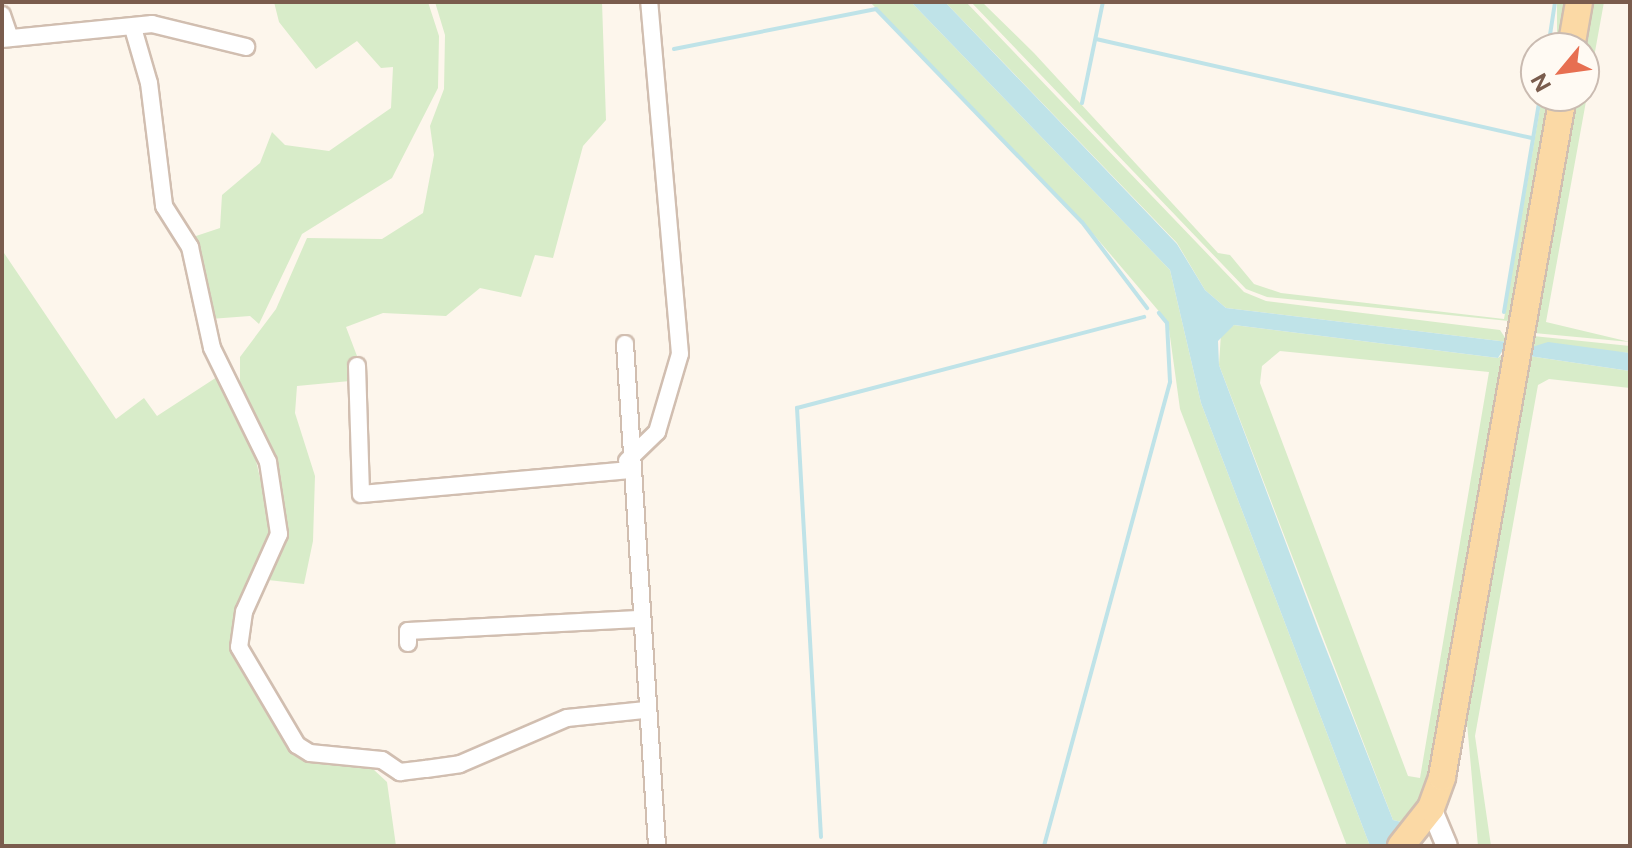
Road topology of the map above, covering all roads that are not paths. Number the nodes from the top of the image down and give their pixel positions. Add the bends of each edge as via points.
1 (649, 2) edge
2 (1579, 2) edge
3 (2, 15) edge
4 (133, 28) junction
5 (1574, 32) edge
6 (6, 38) edge
7 (246, 47) dead end
8 (1560, 112) edge
9 (625, 344) dead end
10 (357, 366) dead end
11 (628, 466) junction
12 (638, 619) junction
13 (408, 643) dead end
14 (644, 710) junction
15 (1431, 808) junction
16 (1405, 842) edge
17 (657, 846) edge
18 (1447, 846) edge

1 - 11 street via 680,354 657,432
2 - 5 main road
3 - 6 street
4 - 6 street
4 - 7 street via 178,26
4 - 14 street via 149,83 164,206 190,247 212,348 268,462 279,534 244,612 239,647 297,745 310,753 382,760 400,772 460,764 567,718
8 - 15 main road
9 - 11 street
10 - 11 street via 361,494
11 - 12 street
12 - 13 street via 408,631
12 - 14 street
14 - 17 street
15 - 16 main road
15 - 18 street

